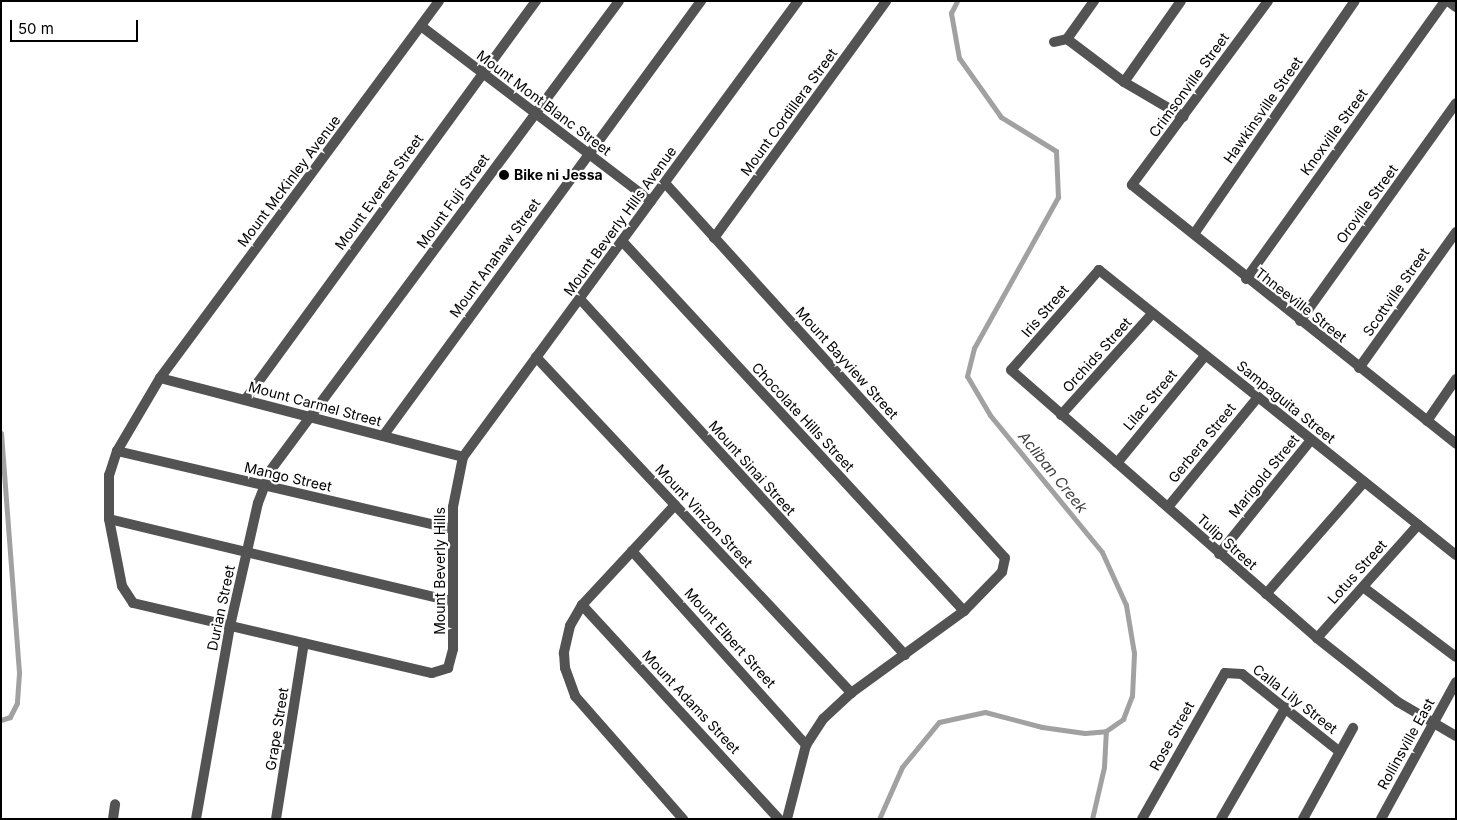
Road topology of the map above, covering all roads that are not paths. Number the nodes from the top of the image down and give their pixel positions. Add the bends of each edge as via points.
1 (439, 1) edge
2 (536, 1) edge
3 (619, 1) edge
4 (702, 1) edge
5 (798, 1) edge
6 (886, 1) edge
7 (1094, 1) edge
8 (1181, 1) edge
9 (1268, 1) edge
10 (1355, 1) edge
11 (1444, 1) edge
12 (1448, 1) edge
13 (1456, 7) edge
14 (421, 26) junction
15 (1067, 39) junction
16 (1054, 42) dead end
17 (483, 73) junction
18 (1124, 82) junction
19 (1456, 103) edge
20 (535, 113) junction
21 (1184, 116) junction
22 (588, 153) junction
23 (664, 183) junction
24 (1132, 185) joint
25 (652, 201) junction
26 (1456, 232) edge
27 (1194, 234) junction
28 (714, 238) junction
29 (622, 241) junction
30 (1099, 270) joint
31 (1246, 279) junction
32 (580, 298) junction
33 (1153, 313) junction
34 (1300, 321) junction
35 (1205, 356) junction
36 (536, 357) junction
37 (1358, 368) junction
38 (1011, 370) joint
39 (160, 378) junction
40 (1456, 379) edge
41 (1258, 397) junction
42 (245, 400) junction
43 (1061, 415) junction
44 (310, 417) junction
45 (1427, 420) junction
46 (383, 436) junction
47 (1311, 440) junction
48 (1456, 444) edge
49 (117, 451) junction
50 (463, 457) junction
51 (1117, 462) junction
52 (1364, 482) junction
53 (264, 485) junction
54 (675, 505) junction
55 (1168, 507) junction
56 (109, 519) junction
57 (1418, 525) junction
58 (452, 529) junction
59 (632, 551) junction
60 (247, 552) junction
61 (1220, 554) junction
62 (1456, 555) edge
63 (1362, 587) junction
64 (1266, 594) junction
65 (451, 601) junction
66 (582, 605) junction
67 (964, 611) junction
68 (230, 626) junction
69 (1318, 638) junction
70 (304, 643) junction
71 (905, 655) junction
72 (1456, 657) edge
73 (1231, 672) joint
74 (1456, 682) edge
75 (851, 693) junction
76 (1286, 707) junction
77 (1434, 723) junction
78 (1353, 728) dead end
79 (1456, 736) edge
80 (806, 745) junction
81 (1340, 752) junction
82 (116, 804) dead end
83 (113, 819) edge
84 (196, 819) edge
85 (276, 819) edge
86 (683, 819) edge
87 (780, 819) edge
88 (787, 819) edge
89 (1142, 819) edge
90 (1221, 819) edge
91 (1303, 819) edge
92 (1381, 819) edge

1 - 14 street, Mount McKinley Avenue
2 - 17 street, Mount Everest Street
3 - 20 street, Mount Fuji Street
4 - 22 street, Mount Anahaw Street
5 - 23 street, Mount Beverly Hills Avenue
6 - 28 street, Mount Cordillera Street
7 - 15 street
8 - 18 street
9 - 21 street, Crimsonville Street
10 - 27 street, Hawkinsville Street
11 - 31 street, Knoxville Street
12 - 13 street
14 - 17 street, Mount Mont Blanc Street
14 - 39 street, Mount McKinley Avenue
15 - 16 street
15 - 18 street
17 - 20 street, Mount Mont Blanc Street
17 - 42 street, Mount Everest Street
18 - 21 street
19 - 34 street, Oroville Street
20 - 22 street, Mount Mont Blanc Street
20 - 44 street, Mount Fuji Street
21 - 24 street, Crimsonville Street
22 - 25 street, Mount Mont Blanc Street
22 - 46 street, Mount Anahaw Street
23 - 25 street, Mount Beverly Hills Avenue
23 - 28 street, Mount Bayview Street
24 - 27 street, Thneeville Street
25 - 29 street, Mount Beverly Hills Avenue
26 - 37 street, Scottville Street
27 - 31 street, Thneeville Street
28 - 67 street, Mount Bayview Street via 1002,553 1005,563 1002,572
29 - 32 street, Mount Beverly Hills Avenue
29 - 67 street, Chocolate Hills Street
30 - 33 street, Sampaguita Street
30 - 38 street, Iris Street
31 - 34 street, Thneeville Street
32 - 36 street, Mount Beverly Hills Avenue
32 - 71 street, Mount Sinai Street
33 - 35 street, Sampaguita Street
33 - 43 street, Orchids Street
34 - 37 street, Thneeville Street
35 - 41 street, Sampaguita Street
35 - 51 street, Lilac Street
36 - 50 street, Mount Beverly Hills Avenue
36 - 54 street, Mount Vinzon Street
37 - 45 street, Thneeville Street
38 - 43 street, Tulip Street
39 - 42 street, Mount Carmel Street
39 - 49 street, Mount McKinley Avenue
40 - 45 street
41 - 47 street, Sampaguita Street
41 - 55 street, Gerbera Street
42 - 44 street, Mount Carmel Street
43 - 51 street, Tulip Street
44 - 46 street, Mount Carmel Street
44 - 53 street, Durian Street via 279,458
45 - 48 street, Thneeville Street
46 - 50 street, Mount Carmel Street
47 - 52 street, Sampaguita Street
47 - 61 street, Marigold Street
49 - 53 street, Mango Street
49 - 56 street, Mount McKinley Avenue via 110,474
50 - 58 street, Mount Beverly Hills via 455,489
51 - 55 street, Tulip Street
52 - 57 street, Sampaguita Street
52 - 64 street
53 - 58 street, Mango Street
53 - 60 street, Durian Street
54 - 59 street
54 - 75 street, Mount Vinzon Street
55 - 61 street, Tulip Street
56 - 60 street
56 - 68 street, Mount McKinley Avenue via 122,586 128,599 140,606
57 - 62 street, Sampaguita Street
57 - 63 street, Lotus Street
58 - 65 street, Mount Beverly Hills
59 - 66 street
59 - 80 street, Mount Elbert Street
60 - 65 street
60 - 68 street, Durian Street
61 - 64 street, Tulip Street
63 - 69 street, Lotus Street
63 - 72 street
64 - 69 street, Tulip Street
65 - 70 street, Mount Beverly Hills via 452,661 448,668 432,672
66 - 86 street via 570,626 566,646 565,668 569,684 575,696
66 - 87 street, Mount Adams Street
67 - 71 street
68 - 70 street
68 - 84 street, Durian Street
69 - 77 street, Tulip Street via 1398,702
70 - 85 street, Grape Street
71 - 75 street
73 - 76 street, Calla Lily Street via 1242,674
73 - 89 street, Rose Street via 1220,678
74 - 77 street, Rollinsville East
75 - 80 street via 823,719
76 - 81 street, Calla Lily Street
76 - 90 street
77 - 79 street, Tulip Street
77 - 92 street, Rollinsville East
78 - 81 street
80 - 88 street
81 - 91 street
82 - 83 street

